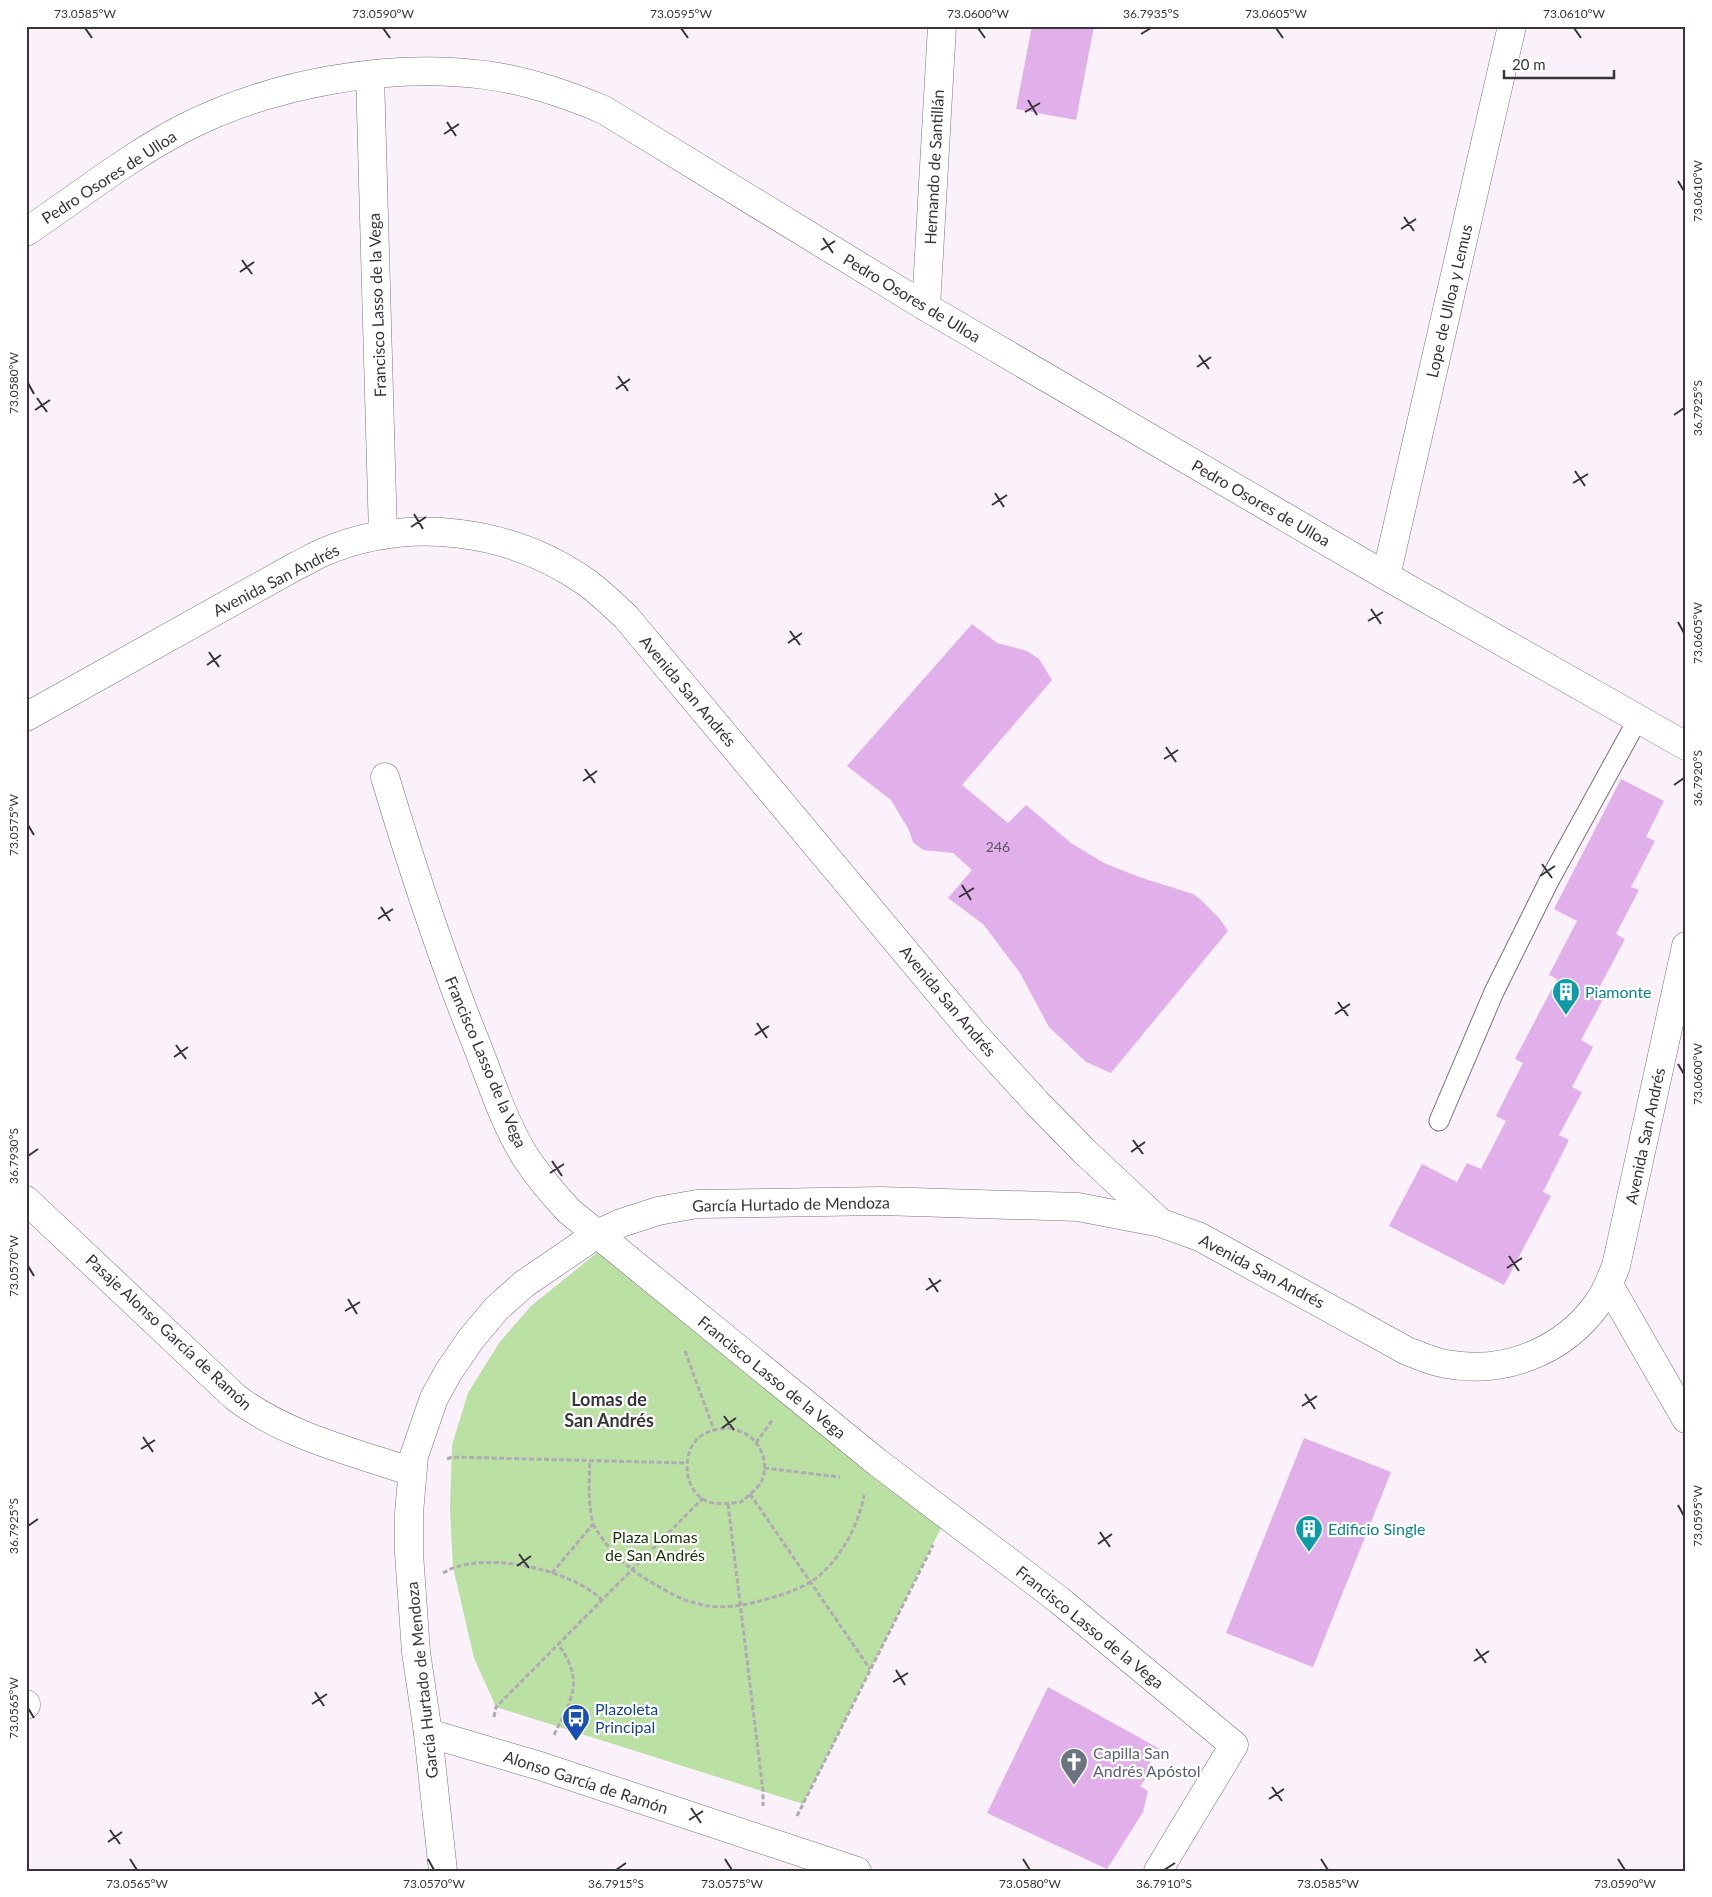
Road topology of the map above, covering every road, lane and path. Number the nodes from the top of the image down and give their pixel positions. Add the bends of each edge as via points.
1 (942, 26) edge
2 (1512, 26) edge
3 (370, 75) junction
4 (26, 232) edge
5 (926, 307) junction
6 (383, 535) junction
7 (1386, 576) junction
8 (26, 717) edge
9 (1638, 719) junction
10 (1686, 746) edge
11 (385, 777) dead end
12 (1686, 946) edge
13 (1439, 1121) dead end
14 (26, 1200) edge
15 (1161, 1223) junction
16 (597, 1234) junction
17 (1609, 1285) junction
18 (685, 1350) dead end
19 (1686, 1419) edge
20 (714, 1430) junction
21 (452, 1457) dead end
22 (590, 1461) junction
23 (686, 1463) junction
24 (764, 1468) junction
25 (412, 1472) junction
26 (848, 1478) dead end
27 (865, 1493) dead end
28 (750, 1494) junction
29 (703, 1498) junction
30 (728, 1504) junction
31 (593, 1524) junction
32 (936, 1539) dead end
33 (453, 1566) dead end
34 (631, 1570) junction
35 (552, 1573) junction
36 (810, 1582) junction
37 (602, 1600) junction
38 (740, 1606) junction
39 (558, 1644) junction
40 (870, 1670) junction
41 (496, 1706) dead end
42 (558, 1726) dead end
43 (428, 1732) junction
44 (763, 1791) dead end
45 (803, 1804) dead end
46 (443, 1871) edge
47 (857, 1871) edge
48 (1158, 1871) edge

1 - 5 street, Hernando de Santillán
2 - 7 street, Lope de Ulloa y Lemus
3 - 4 street, Pedro Osores de Ulloa via 296,87 260,97 184,128 148,148
3 - 5 street, Pedro Osores de Ulloa via 428,72 485,75 566,94 604,110
3 - 6 street, Francisco Lasso de la Vega
5 - 7 street, Pedro Osores de Ulloa
6 - 8 street, Avenida San Andrés via 324,552
6 - 15 street, Avenida San Andrés via 448,532 480,536 553,562 607,599 638,631 974,1034 1077,1144
7 - 9 street, Pedro Osores de Ulloa
9 - 10 street, Pedro Osores de Ulloa
9 - 13 lane via 1549,881 1494,992
11 - 16 street, Francisco Lasso de la Vega via 444,962 510,1127 544,1184
12 - 17 street, Avenida San Andrés via 1616,1266
14 - 25 street, Pasaje Alonso García de Ramón via 252,1410 289,1429
15 - 16 street, García Hurtado de Mendoza via 1078,1207 881,1201 735,1202 658,1211 621,1222
15 - 17 street, Avenida San Andrés via 1200,1237 1407,1351 1447,1364 1494,1366 1520,1361 1544,1351 1567,1337 1586,1319
16 - 25 street, García Hurtado de Mendoza via 524,1284 496,1309 471,1339 434,1398 414,1456
16 - 48 street, Francisco Lasso de la Vega via 877,1462 1059,1600 1234,1745
17 - 19 street
18 - 20 path
20 - 23 path via 699,1437
20 - 24 path via 730,1428 749,1436 762,1452
21 - 22 path
22 - 23 path
22 - 31 path
23 - 29 path via 690,1482
24 - 26 path
24 - 28 path via 761,1482
25 - 43 street, García Hurtado de Mendoza via 409,1553 416,1652
27 - 36 path via 851,1535 833,1560
28 - 30 path via 741,1502
28 - 36 path
29 - 30 path via 716,1504
29 - 34 path
30 - 38 path
31 - 34 path via 610,1549
31 - 35 path
32 - 40 path
33 - 35 path via 498,1562
34 - 37 path
34 - 38 path via 692,1602 721,1607
35 - 37 path via 582,1584
36 - 38 path via 791,1592
36 - 40 path
37 - 39 path
38 - 44 path
39 - 41 path
39 - 42 path via 568,1658 574,1676 569,1702
40 - 45 path
43 - 46 street, García Hurtado de Mendoza
43 - 47 street, Alonso García de Ramón

